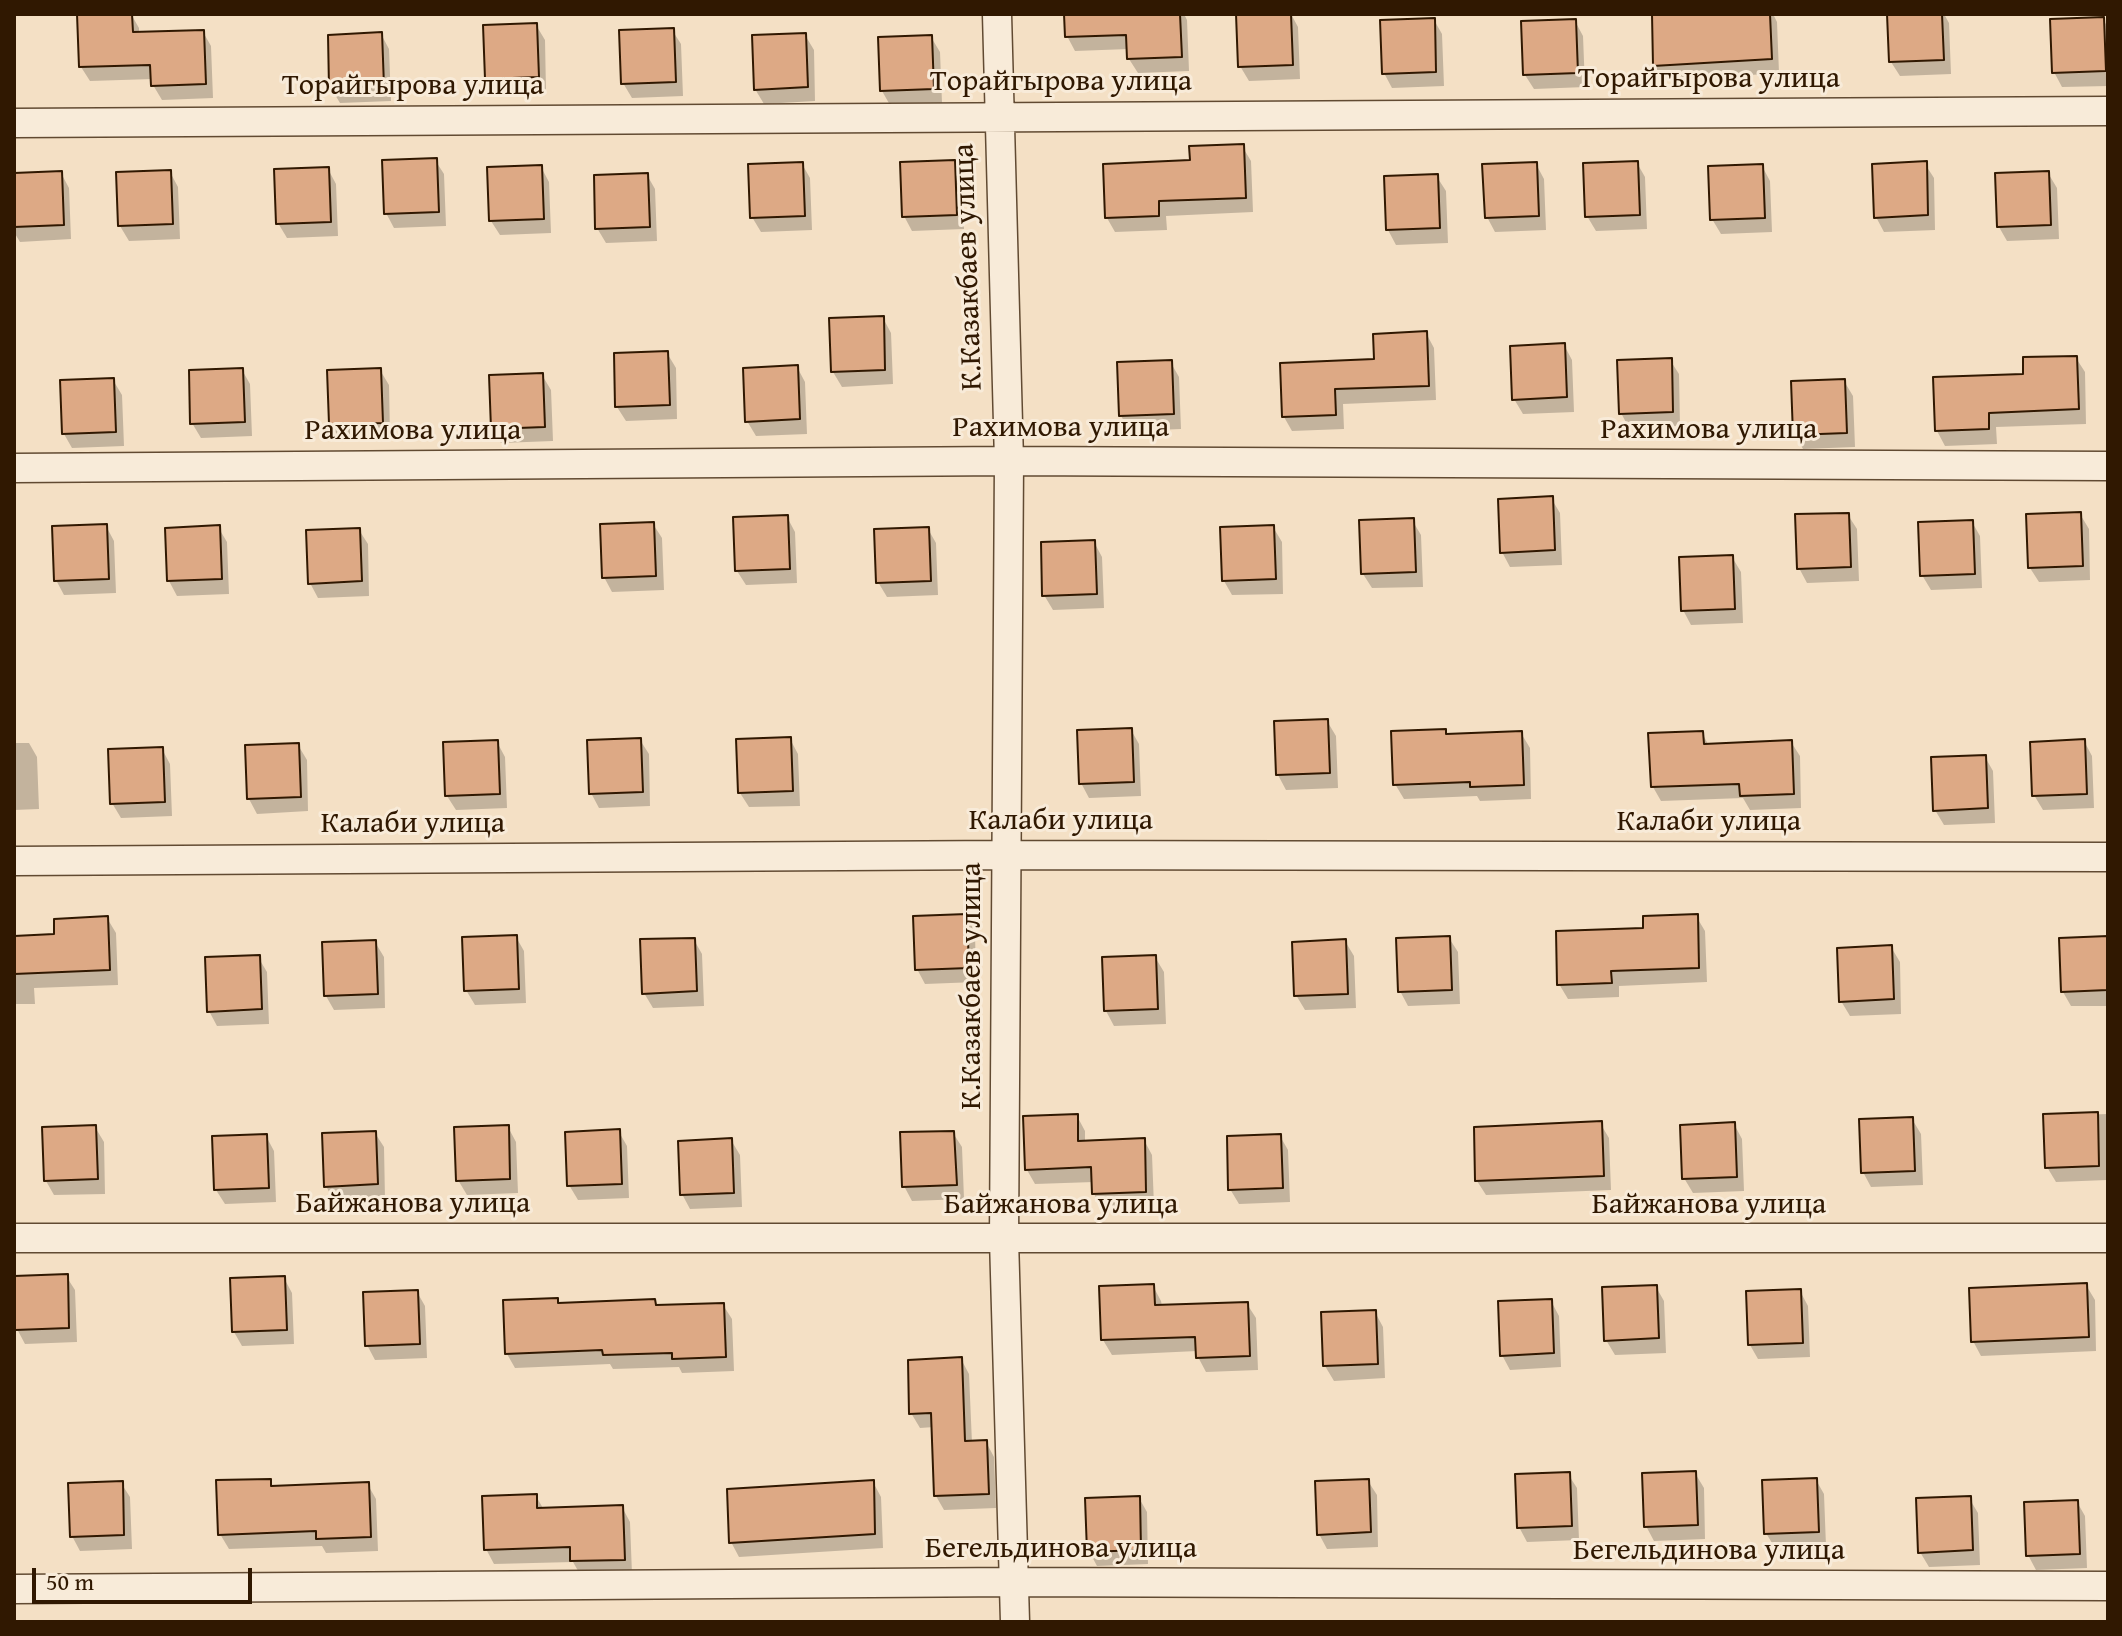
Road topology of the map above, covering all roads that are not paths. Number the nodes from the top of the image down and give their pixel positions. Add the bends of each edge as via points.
1 (997, 14) edge
2 (2108, 111) edge
3 (998, 116) junction
4 (14, 123) edge
5 (1009, 461) junction
6 (2108, 466) edge
7 (14, 468) edge
8 (1007, 855) junction
9 (2108, 857) edge
10 (14, 861) edge
11 (14, 1238) edge
12 (2108, 1238) edge
13 (1004, 1239) junction
14 (1014, 1582) junction
15 (2108, 1586) edge
16 (14, 1589) edge
17 (1015, 1622) edge

1 - 3 street, К.Казакбаев улица
2 - 3 street, Торайгырова улица
3 - 4 street, Торайгырова улица
3 - 5 street, К.Казакбаев улица
5 - 6 street, Рахимова улица
5 - 7 street, Рахимова улица
5 - 8 street, К.Казакбаев улица
8 - 9 street, Калаби улица
8 - 10 street, Калаби улица
8 - 13 street, К.Казакбаев улица
11 - 13 street, Байжанова улица
12 - 13 street, Байжанова улица
13 - 14 street, К.Казакбаев улица
14 - 15 street, Бегельдинова улица
14 - 16 street, Бегельдинова улица
14 - 17 street, К.Казакбаев улица

